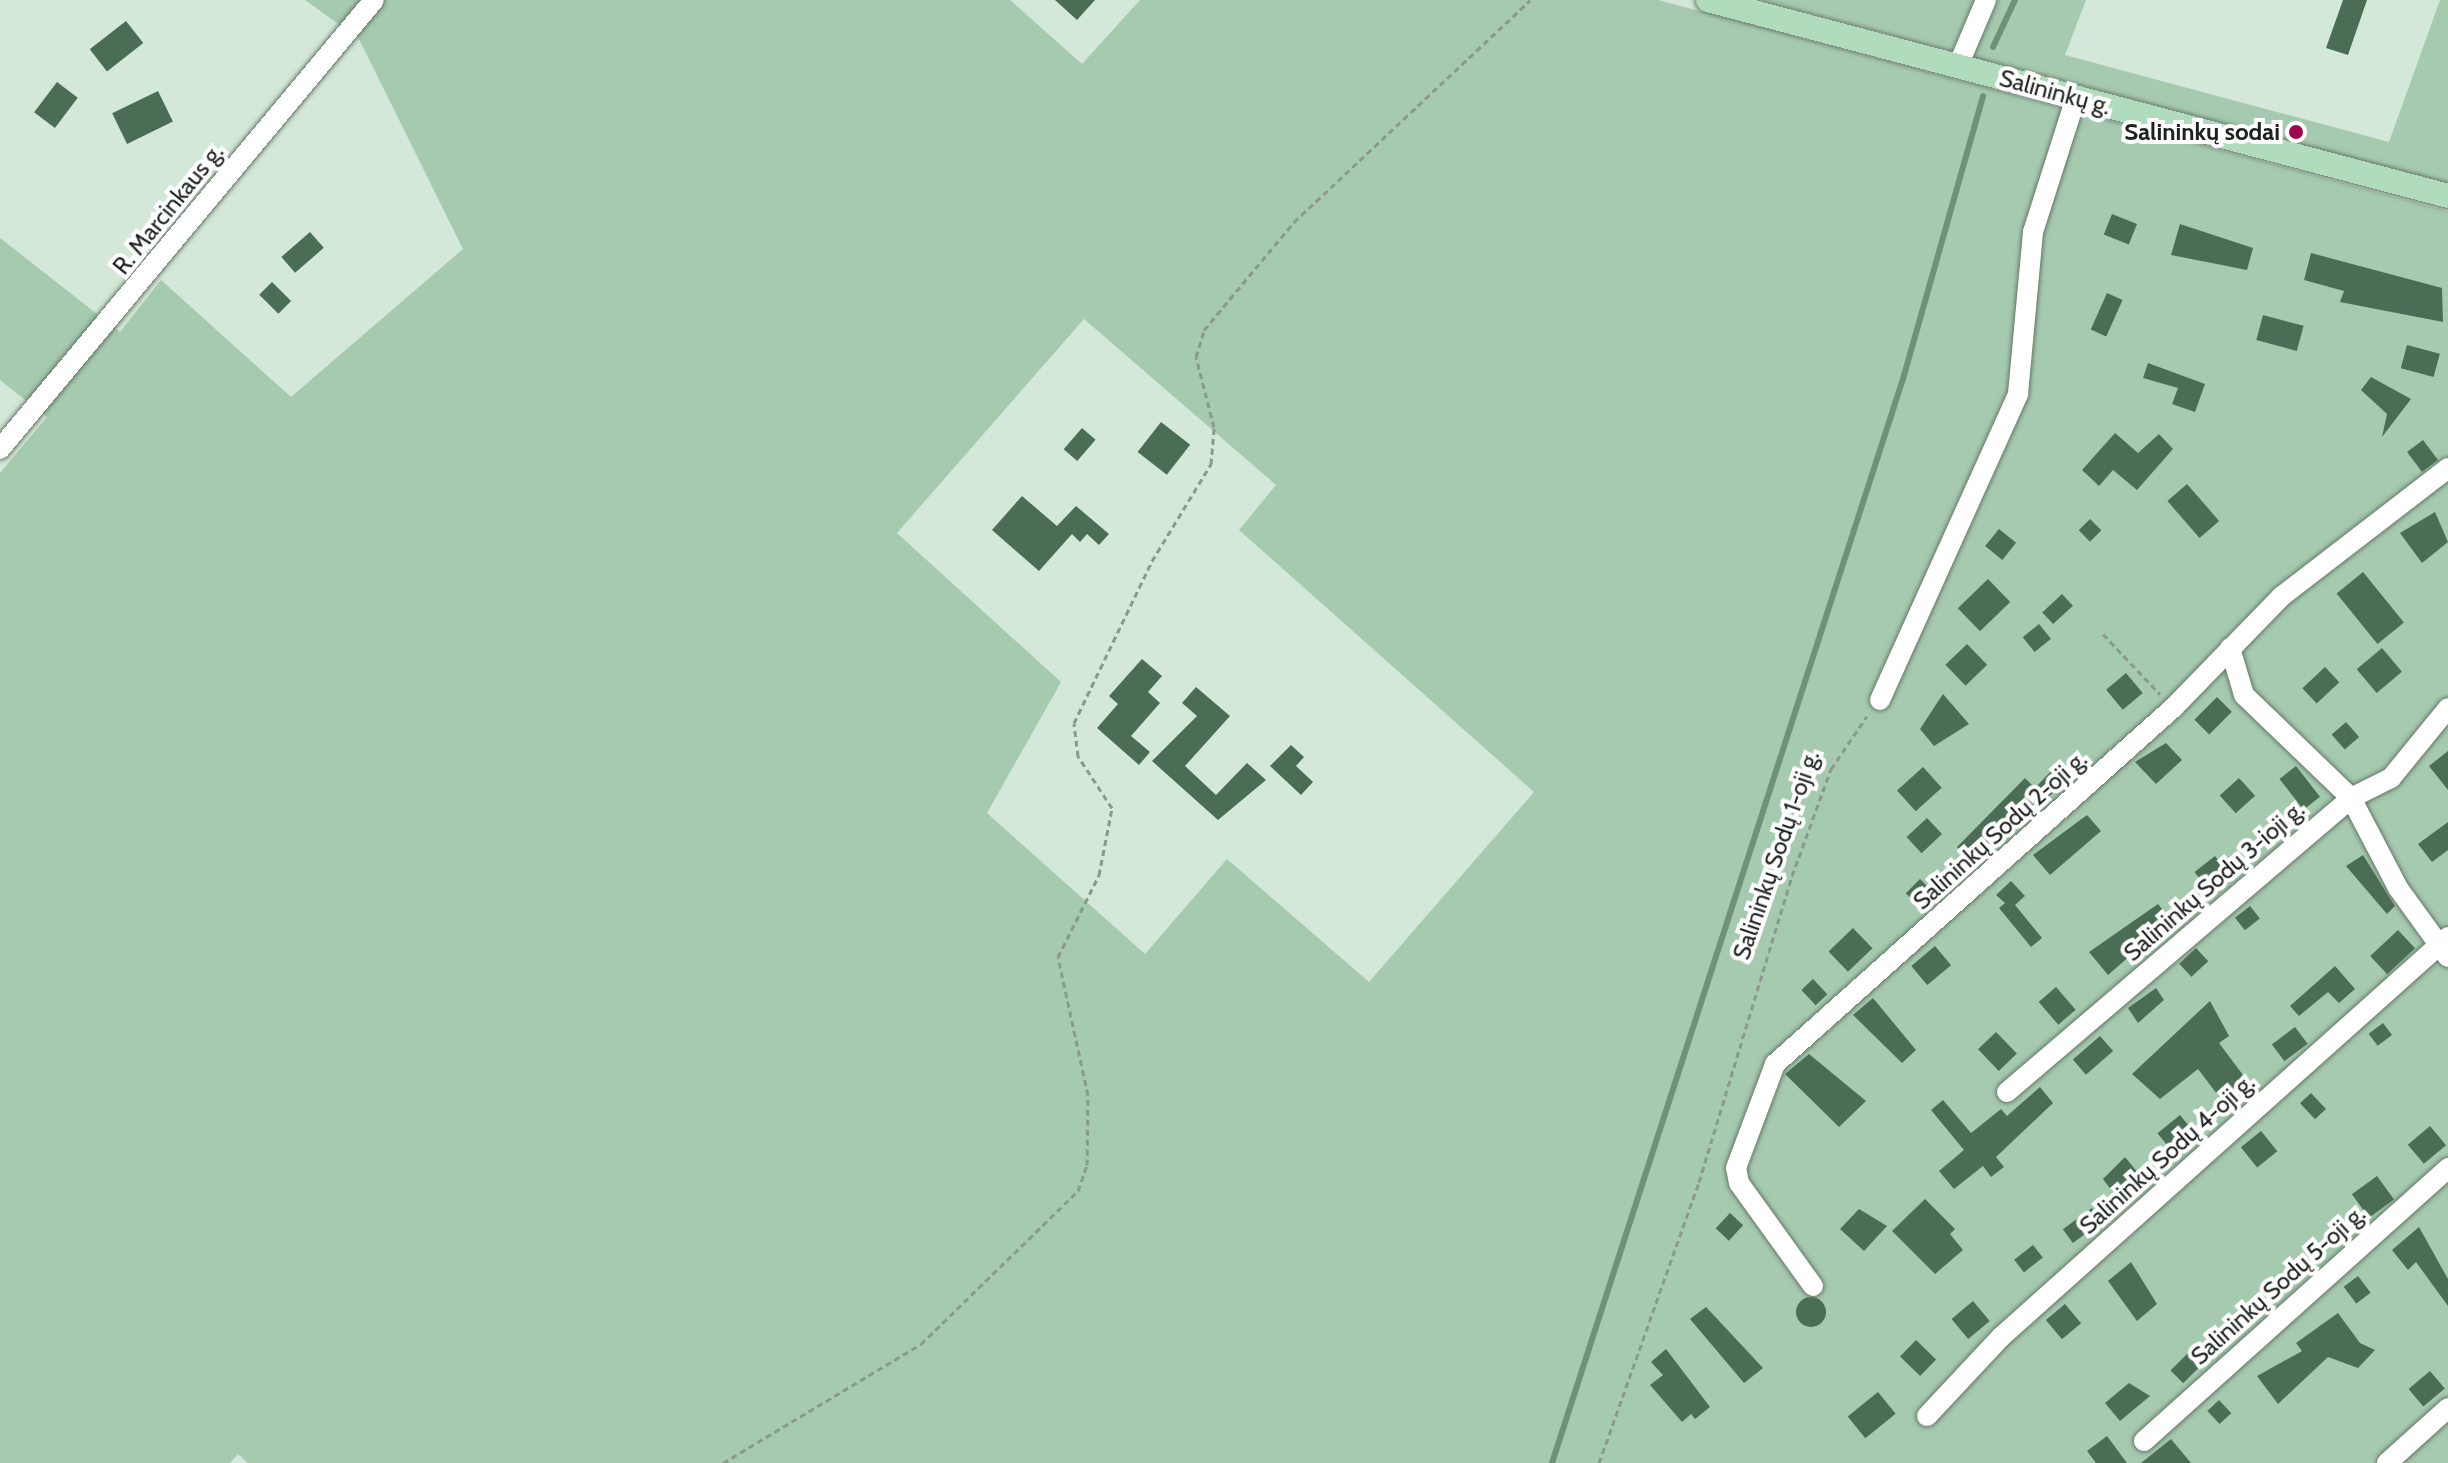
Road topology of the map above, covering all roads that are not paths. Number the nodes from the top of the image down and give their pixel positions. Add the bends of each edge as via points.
1 (374, 0) edge
2 (1708, 0) edge
3 (1986, 0) edge
4 (1958, 66) junction
5 (2076, 97) junction
6 (2448, 196) edge
7 (0, 449) edge
8 (2448, 468) edge
9 (2230, 648) junction
10 (1880, 700) road end
11 (2448, 708) edge
12 (2351, 798) junction
13 (2445, 946) edge
14 (2007, 1092) dead end
15 (2448, 1168) edge
16 (1813, 1286) dead end
17 (2448, 1408) edge
18 (1927, 1416) dead end
19 (2144, 1441) dead end
20 (2387, 1463) edge

1 - 7 street, R. Marcinkaus g.
2 - 4 main road, Salininkų g.
3 - 4 street
4 - 5 main road, Salininkų g.
5 - 6 main road, Salininkų g.
5 - 10 street via 2033,232 2018,394
8 - 9 street, Salininkų Sodų 2-oji g. via 2282,596
9 - 12 street via 2238,681 2256,711
9 - 16 street, Salininkų Sodų 2-oji g. via 2173,708 1775,1064 1736,1168 1739,1183
11 - 12 street, Salininkų Sodų 3-ioji g. via 2391,778
12 - 13 street
12 - 14 street, Salininkų Sodų 3-ioji g.
13 - 18 street, Salininkų Sodų 4-oji g. via 2001,1337
15 - 19 street, Salininkų Sodų 5-oji g.
17 - 20 street

